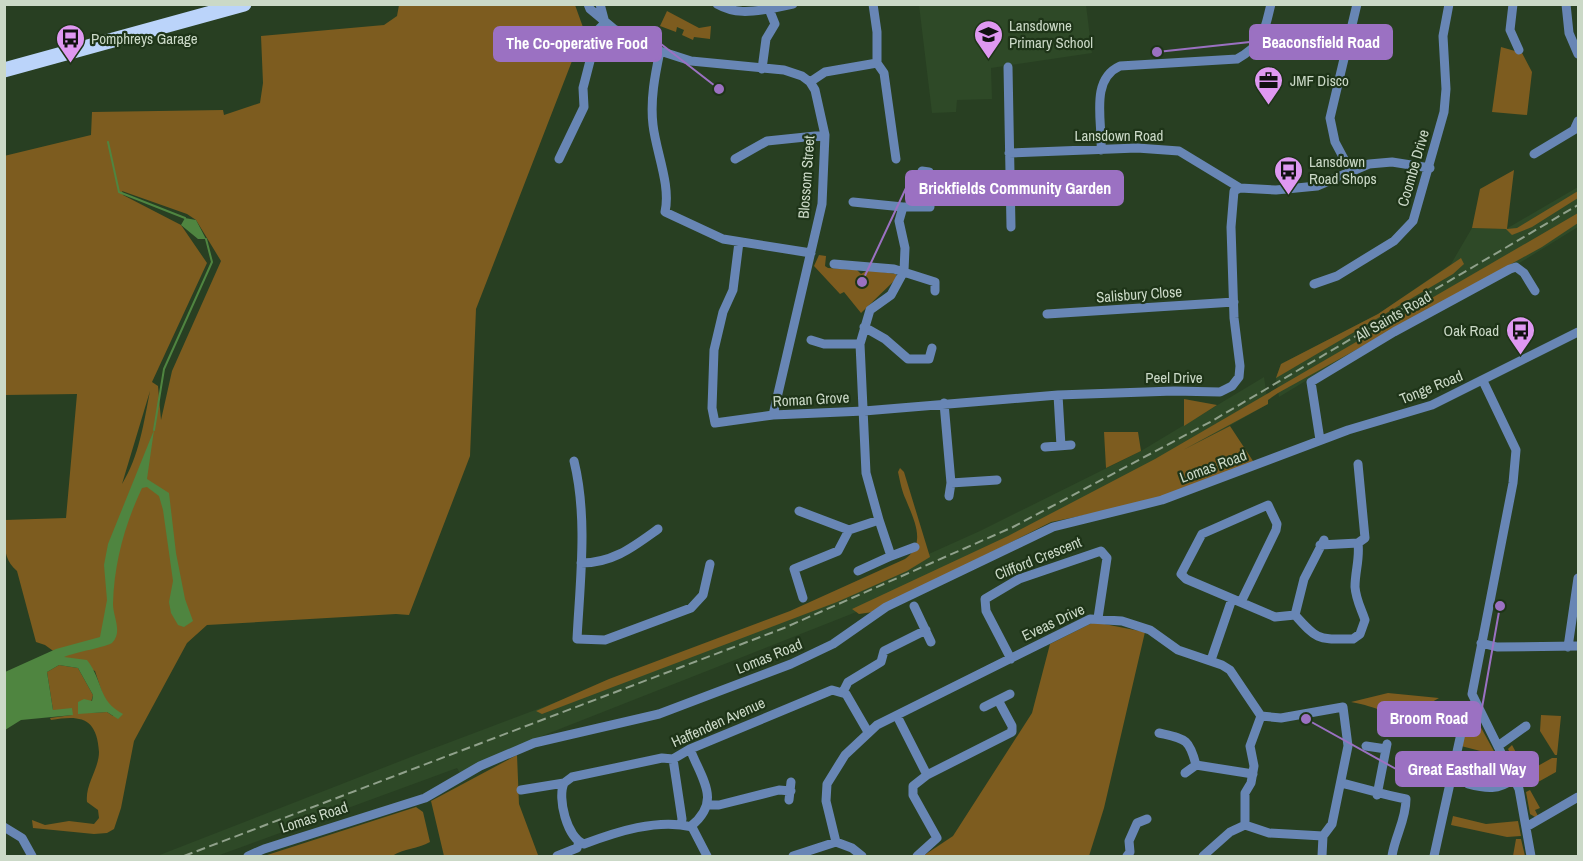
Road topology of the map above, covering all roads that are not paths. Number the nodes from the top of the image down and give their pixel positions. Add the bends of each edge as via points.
1 (244, 4) edge
2 (588, 4) edge
3 (600, 4) edge
4 (717, 4) edge
5 (793, 4) edge
6 (873, 4) edge
7 (1271, 4) edge
8 (1357, 4) edge
9 (1449, 4) edge
10 (1513, 4) edge
11 (1566, 4) edge
12 (769, 9) junction
13 (605, 23) junction
14 (1519, 50) dead end
15 (660, 51) junction
16 (1578, 52) edge
17 (877, 63) junction
18 (1008, 67) dead end
19 (762, 69) junction
20 (4, 70) edge
21 (810, 82) junction
22 (1578, 121) edge
23 (825, 135) junction
24 (1101, 150) junction
25 (1009, 153) junction
26 (1534, 154) dead end
27 (559, 159) dead end
28 (735, 159) dead end
29 (896, 159) dead end
30 (1430, 168) junction
31 (922, 171) dead end
32 (1351, 172) junction
33 (1240, 188) junction
34 (864, 192) dead end
35 (853, 202) dead end
36 (863, 203) junction
37 (903, 207) junction
38 (1011, 227) dead end
39 (740, 242) junction
40 (811, 253) junction
41 (834, 264) dead end
42 (904, 271) junction
43 (1314, 284) dead end
44 (935, 291) dead end
45 (1535, 291) dead end
46 (1234, 302) junction
47 (1047, 314) dead end
48 (864, 327) junction
49 (1578, 332) edge
50 (811, 340) dead end
51 (860, 344) junction
52 (932, 348) dead end
53 (1483, 381) junction
54 (1058, 395) junction
55 (944, 403) junction
56 (909, 407) joint
57 (864, 411) junction
58 (773, 416) junction
59 (1320, 440) junction
60 (1071, 445) dead end
61 (1061, 446) junction
62 (1045, 447) dead end
63 (1288, 454) joint
64 (574, 461) dead end
65 (1358, 464) dead end
66 (988, 470) dead end
67 (951, 483) junction
68 (949, 496) dead end
69 (799, 511) dead end
70 (879, 520) junction
71 (658, 529) dead end
72 (849, 530) junction
73 (1358, 543) junction
74 (915, 547) dead end
75 (891, 556) junction
76 (581, 563) junction
77 (710, 564) dead end
78 (858, 571) dead end
79 (1578, 578) edge
80 (803, 598) dead end
81 (1237, 601) junction
82 (914, 606) dead end
83 (1294, 615) junction
84 (1098, 618) junction
85 (926, 630) junction
86 (931, 642) dead end
87 (1481, 644) junction
88 (1573, 646) edge
89 (1011, 659) junction
90 (1211, 660) junction
91 (843, 692) junction
92 (1010, 694) dead end
93 (999, 700) junction
94 (984, 707) dead end
95 (1480, 714) junction
96 (897, 716) junction
97 (1262, 716) junction
98 (1526, 726) dead end
99 (868, 732) junction
100 (1159, 733) dead end
101 (1365, 746) dead end
102 (1498, 746) junction
103 (690, 749) junction
104 (673, 759) junction
105 (1196, 765) junction
106 (1185, 773) dead end
107 (1253, 774) junction
108 (927, 775) junction
109 (1514, 778) junction
110 (564, 783) junction
111 (1341, 783) junction
112 (1468, 784) dead end
113 (521, 790) dead end
114 (790, 791) dead end
115 (1377, 795) junction
116 (1578, 797) edge
117 (709, 805) junction
118 (1127, 817) dead end
119 (1147, 819) dead end
120 (1137, 823) junction
121 (681, 825) junction
122 (1245, 825) junction
123 (692, 826) junction
124 (4, 827) edge
125 (1526, 827) junction
126 (1323, 836) junction
127 (579, 842) junction
128 (836, 842) junction
129 (32, 856) edge
130 (248, 856) edge
131 (557, 856) edge
132 (707, 856) edge
133 (792, 856) edge
134 (862, 856) edge
135 (916, 856) edge
136 (1127, 856) edge
137 (1203, 856) edge
138 (1322, 856) edge
139 (1392, 856) edge
140 (1434, 856) edge
141 (1531, 856) edge

1 - 20 main road
2 - 13 street
3 - 13 street
4 - 12 street via 747,12
5 - 12 street
6 - 17 street
7 - 24 street via 1262,39 1238,59 1120,66 1106,75 1101,89
8 - 32 street via 1330,118 1335,142
9 - 30 street, Coombe Drive via 1443,36 1444,112
10 - 14 street via 1510,30
11 - 16 street via 1569,33
12 - 19 street via 775,24 766,39
13 - 15 street
13 - 27 street via 598,30 583,88 584,107
15 - 19 street via 691,61
15 - 39 street via 652,122 667,195 665,212 723,239
17 - 21 street via 825,72
17 - 29 street via 884,73
18 - 25 street
19 - 21 street via 784,70
21 - 23 street, Blossom Street
22 - 26 street via 1574,130
23 - 28 street via 767,141
23 - 40 street, Blossom Street via 822,204
24 - 25 street, Lansdown Road
24 - 33 street, Lansdown Road via 1179,151
25 - 38 street
30 - 32 street via 1383,162
30 - 43 street, Coombe Drive via 1413,221 1404,233 1337,276
31 - 37 street via 929,172 930,207
32 - 33 street via 1310,188
33 - 46 street, Peel Drive via 1234,191 1231,201
34 - 36 street
35 - 36 street
36 - 37 street
37 - 42 street via 899,221 905,249
39 - 40 street
39 - 58 street, Roman Grove via 734,290 723,312 714,350 712,408 715,423
40 - 58 street, Blossom Street
41 - 42 street
42 - 44 street via 935,282
42 - 48 street via 891,295 870,310
45 - 59 street, All Saints Road via 1524,273 1516,267 1510,269 1311,382
46 - 47 street, Salisbury Close
46 - 54 street, Peel Drive via 1240,366 1239,377 1232,386 1220,392
48 - 51 street
48 - 52 street via 908,360 929,360
49 - 53 street, Tonge Road
50 - 51 street
51 - 57 street
53 - 59 street, Tonge Road via 1432,405
53 - 87 street via 1516,450
54 - 55 street, Peel Drive
54 - 61 street
55 - 56 street, Peel Drive
55 - 67 street
56 - 57 street, Roman Grove
57 - 58 street, Roman Grove
57 - 70 street via 866,473
59 - 63 street, Tonge Road
60 - 61 street
61 - 62 street
63 - 130 street, Lomas Road via 1162,500 1053,527 886,607 834,644 791,664 659,714 534,743 480,766 425,798
64 - 76 street via 580,495
65 - 73 street via 1365,538
66 - 67 street via 993,480
67 - 68 street
69 - 72 street
70 - 72 street
70 - 75 street
71 - 76 street via 625,553 605,561
72 - 80 street via 838,551 794,569
73 - 83 street via 1322,543 1304,579
73 - 83 street via 1360,560 1355,589 1365,620 1360,634 1353,639 1318,638
74 - 75 street
75 - 78 street
76 - 77 street via 577,639 605,640 691,608 703,595
79 - 88 street
81 - 81 street via 1180,574 1202,534 1268,505 1276,530
81 - 83 street via 1275,617
81 - 90 street
82 - 85 street
84 - 89 street, Eveas Drive via 1074,625
84 - 89 street, Clifford Crescent via 1107,558 1101,551 1019,579 985,599 986,611
84 - 90 street, Eveas Drive via 1150,630 1178,650
85 - 86 street
85 - 91 street via 884,651 881,662 848,682
87 - 88 street
87 - 95 street via 1472,690
89 - 96 street, Eveas Drive
90 - 97 street, Eveas Drive via 1230,670
91 - 99 street
91 - 103 street, Haffenden Avenue via 831,690
92 - 93 street
93 - 94 street
93 - 108 street via 1012,732
95 - 102 street
95 - 140 street via 1462,729
96 - 99 street, Eveas Drive
96 - 108 street
97 - 107 street via 1250,747
97 - 111 street via 1281,718 1343,707 1348,737
98 - 102 street
99 - 128 street, Eveas Drive via 845,754 827,784 826,801
100 - 105 street via 1184,739 1191,747
101 - 115 street via 1386,746
102 - 109 street
103 - 104 street, Haffenden Avenue
103 - 117 street
104 - 110 street, Haffenden Avenue via 572,777
104 - 121 street
105 - 106 street
105 - 107 street
107 - 122 street via 1243,804
108 - 135 street via 913,786 912,792 938,838
109 - 112 street via 1503,786 1487,789
109 - 125 street
110 - 113 street, Haffenden Avenue
110 - 127 street via 560,791 570,830
111 - 115 street via 1372,790
111 - 126 street via 1332,824
114 - 117 street
115 - 139 street via 1406,799
116 - 125 street
117 - 123 street
118 - 120 street
119 - 120 street
120 - 136 street
121 - 123 street
121 - 127 street via 628,830 584,844
122 - 126 street via 1269,833
122 - 137 street via 1230,832
123 - 132 street
124 - 129 street via 22,838
125 - 141 street
126 - 138 street
127 - 131 street via 576,848
128 - 133 street
128 - 134 street

